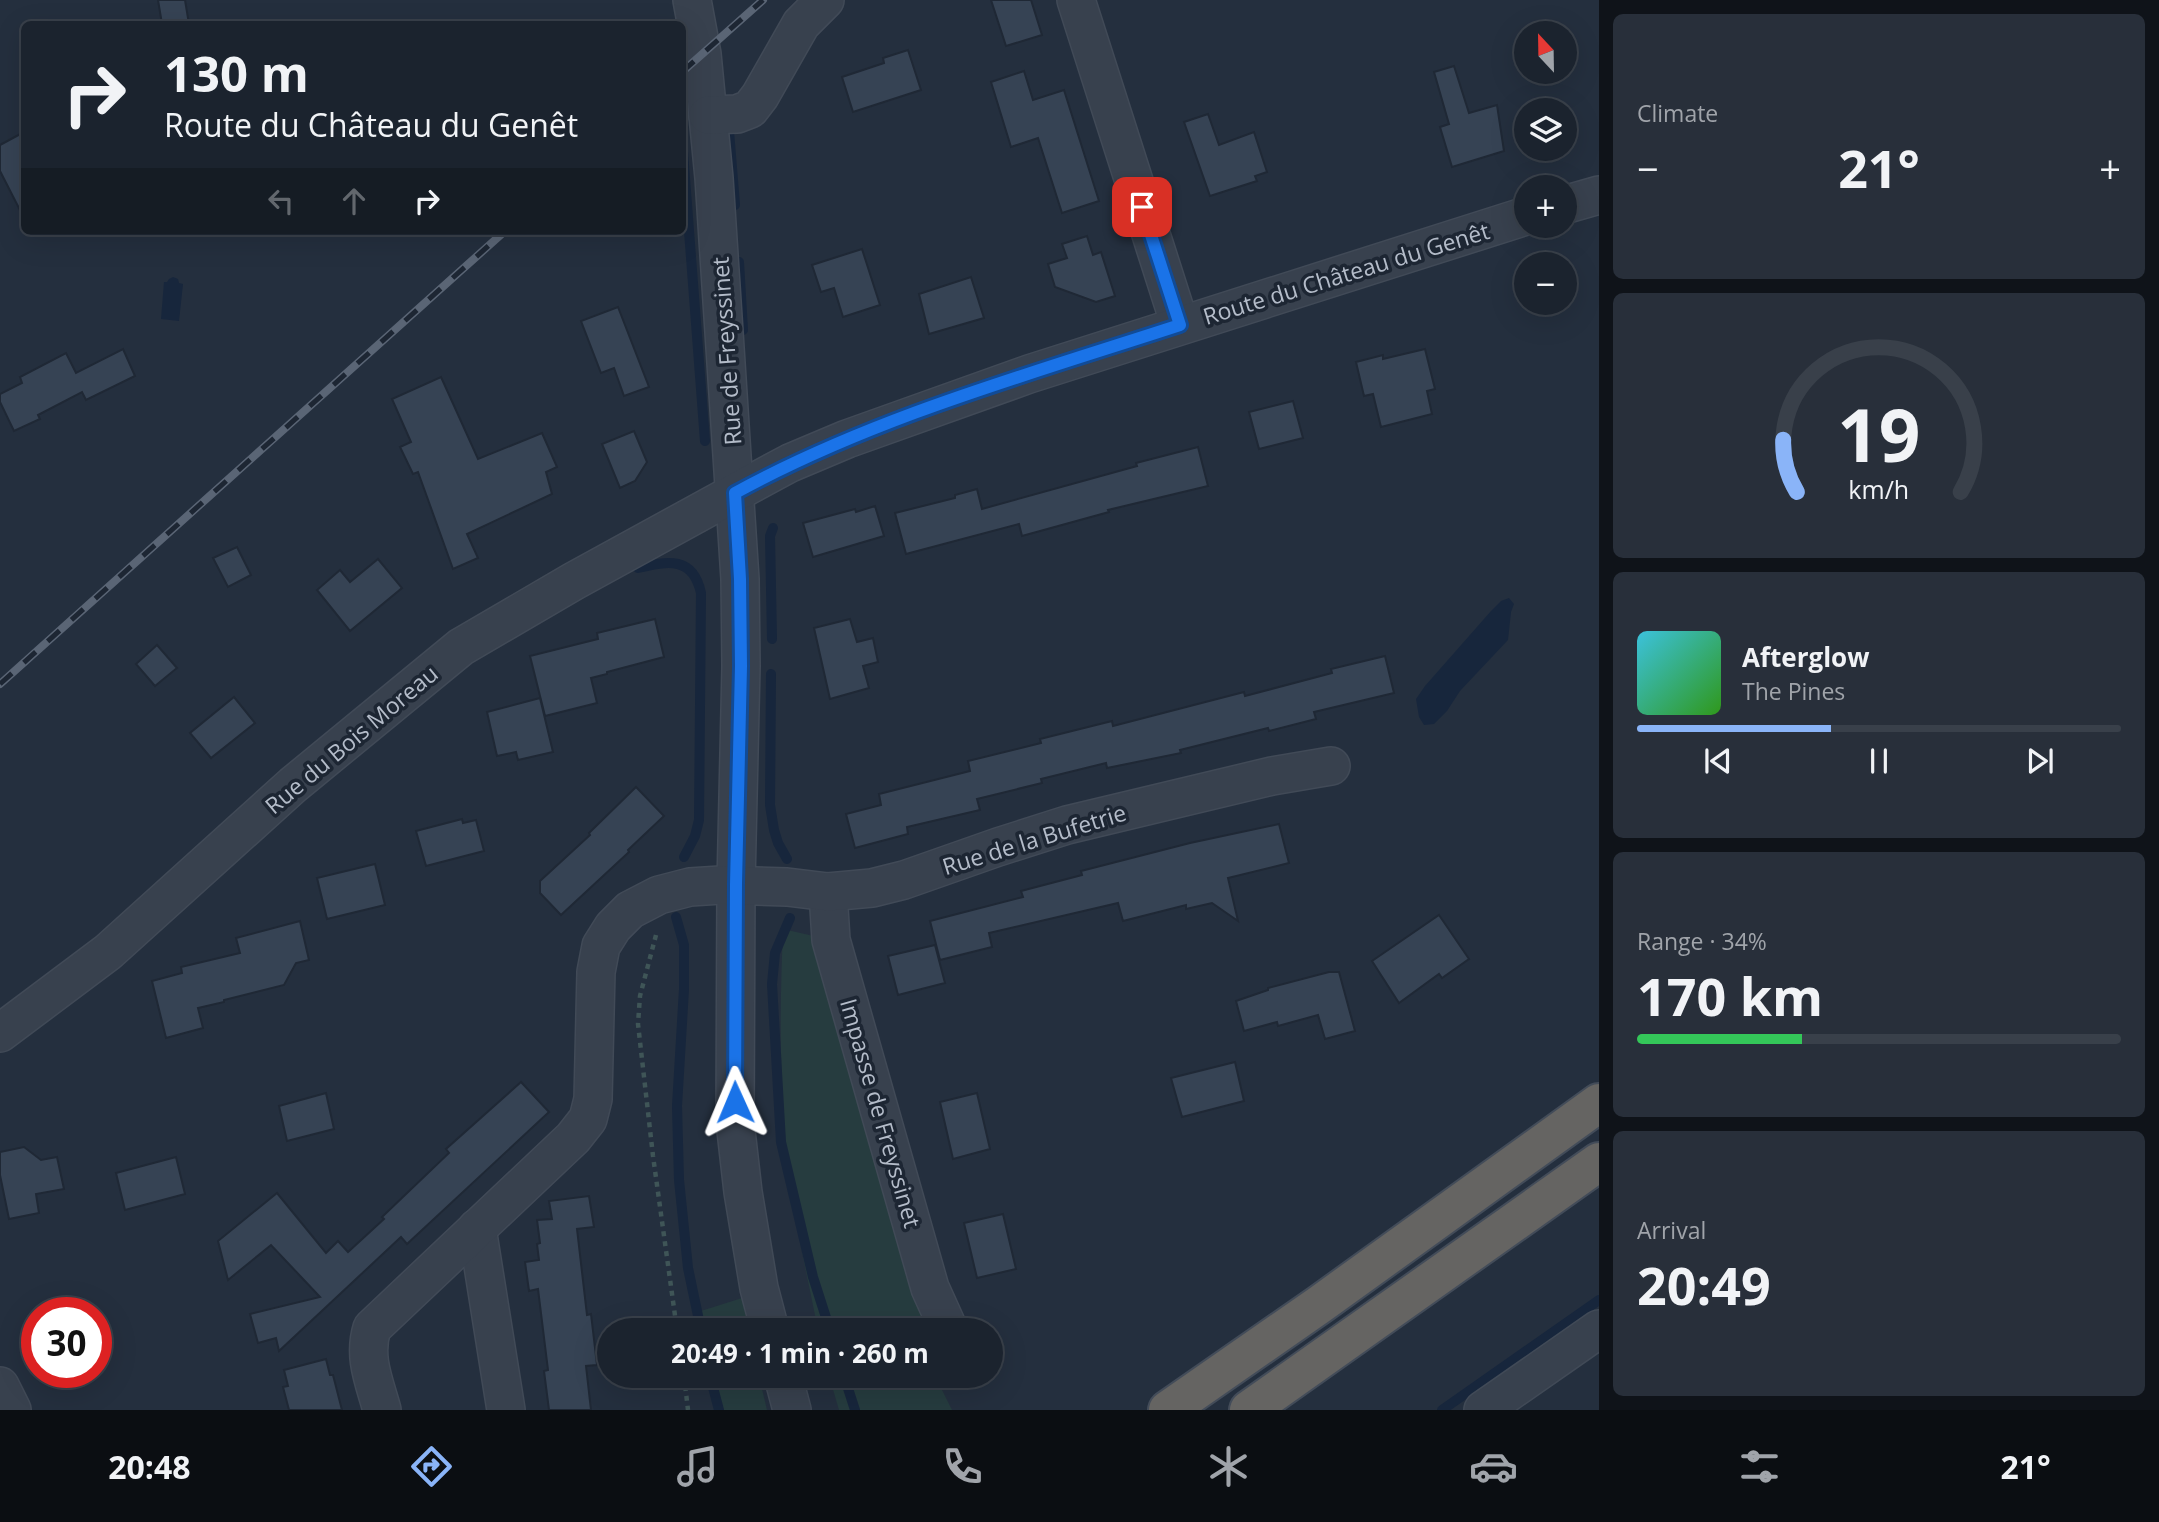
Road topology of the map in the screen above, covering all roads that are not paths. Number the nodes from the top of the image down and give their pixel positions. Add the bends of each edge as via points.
1 (692, 0) edge
2 (825, 0) edge
3 (1076, 0) edge
4 (708, 116) junction
5 (1599, 195) edge
6 (1577, 201) edge
7 (1514, 220) edge
8 (1180, 325) junction
9 (735, 493) junction
10 (1332, 765) dead end
11 (736, 884) junction
12 (828, 892) junction
13 (0, 1033) edge
14 (1599, 1104) edge
15 (1599, 1162) edge
16 (477, 1228) junction
17 (767, 1318) edge
18 (944, 1318) edge
19 (1599, 1329) edge
20 (0, 1386) edge
21 (786, 1388) edge
22 (12, 1410) edge
23 (382, 1410) edge
24 (506, 1410) edge
25 (792, 1410) edge
26 (1168, 1410) edge
27 (1249, 1410) edge
28 (1483, 1410) edge

1 - 4 street, Rue de Freyssinet
2 - 4 street via 802,24 750,109
3 - 8 street
4 - 9 street, Rue de Freyssinet
5 - 6 street
7 - 8 street, Route du Château du Genêt
8 - 9 street, Route du Château du Genêt via 847,439
9 - 11 street, Rue de Freyssinet via 741,653
9 - 13 street, Rue du Bois Moreau via 461,647 293,785 108,952
10 - 12 street, Rue de la Bufetrie via 1067,825 904,880
11 - 12 street, Rue de la Bufetrie
11 - 16 street, Rue de la Bufetrie via 690,887 659,895 630,910 613,927 601,946 596,972 593,1099 588,1119
11 - 17 street, Rue de Freyssinet via 736,1122 747,1219
12 - 18 street, Impasse de Freyssinet via 831,940 930,1288
14 - 26 highway
15 - 27 highway
16 - 23 street, Rue de la Bufetrie via 372,1328 367,1355
16 - 24 street
19 - 28 street
20 - 22 street
21 - 25 street

